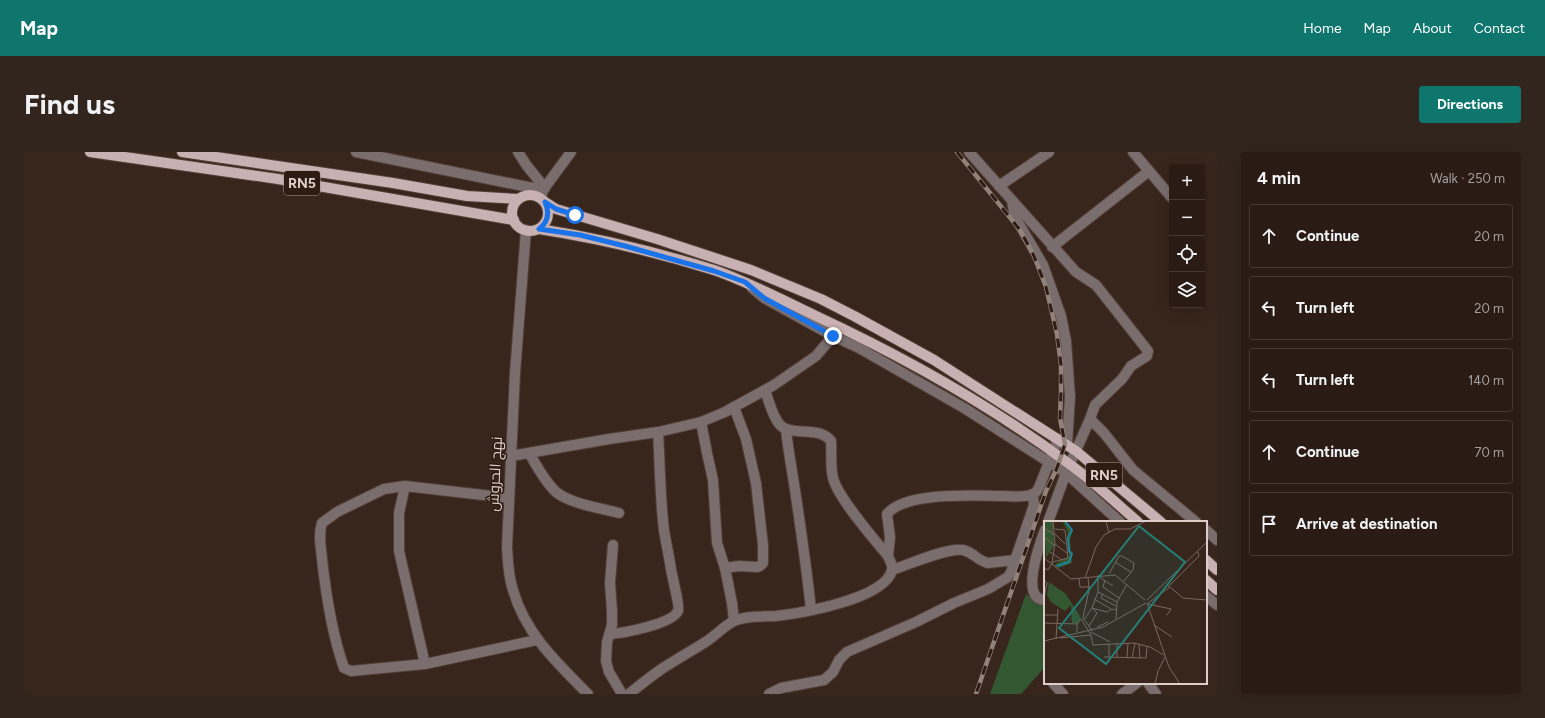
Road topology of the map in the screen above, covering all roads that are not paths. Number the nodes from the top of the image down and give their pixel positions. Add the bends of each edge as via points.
1 (90, 152) edge
2 (182, 152) edge
3 (356, 152) edge
4 (518, 152) edge
5 (571, 152) edge
6 (969, 152) edge
7 (1049, 152) edge
8 (1134, 152) edge
9 (1149, 171) junction
10 (999, 186) junction
11 (1169, 194) edge
12 (543, 195) junction
13 (518, 199) junction
14 (1012, 201) junction
15 (514, 220) junction
16 (539, 229) junction
17 (526, 230) junction
18 (1052, 247) junction
19 (745, 282) junction
20 (833, 336) junction
21 (765, 390) junction
22 (734, 407) junction
23 (1090, 419) junction
24 (701, 422) junction
25 (786, 429) junction
26 (658, 432) junction
27 (1058, 439) junction
28 (1071, 448) junction
29 (1052, 452) junction
30 (529, 453) junction
31 (511, 456) junction
32 (1048, 463) junction
33 (1068, 468) junction
34 (405, 486) junction
35 (1033, 494) junction
36 (509, 498) junction
37 (619, 513) dead end
38 (1048, 521) edge
39 (1119, 521) edge
40 (1137, 521) edge
41 (1160, 521) edge
42 (1195, 521) edge
43 (1207, 531) edge
44 (1044, 533) edge
45 (1217, 540) edge
46 (612, 545) dead end
47 (888, 556) junction
48 (1015, 560) junction
49 (1207, 561) edge
50 (725, 568) junction
51 (892, 570) junction
52 (1217, 570) edge
53 (1207, 581) edge
54 (1217, 590) edge
55 (1207, 597) edge
56 (1044, 600) edge
57 (1217, 605) edge
58 (811, 610) junction
59 (734, 622) junction
60 (610, 634) junction
61 (537, 640) junction
62 (425, 664) junction
63 (1054, 684) edge
64 (1135, 684) edge
65 (1149, 684) edge
66 (588, 694) edge
67 (622, 694) edge
68 (629, 694) edge
69 (768, 694) edge
70 (1063, 694) edge
71 (1122, 694) edge
72 (1156, 694) edge

1 - 15 main road, RN5 via 278,179
2 - 13 main road, RN5 via 467,196
3 - 12 street
4 - 12 street
5 - 12 street
6 - 10 street
7 - 10 street
8 - 9 street
9 - 11 street
9 - 18 street
10 - 14 street
12 - 13 main road, RN5
12 - 16 main road via 548,208 547,220
12 - 27 main road, RN5 via 556,209 751,270 821,299 934,360
13 - 15 main road via 513,209
14 - 18 street
14 - 28 street via 1015,217 1044,265 1061,316 1070,385
15 - 17 main road, RN5
16 - 17 main road, RN5
16 - 19 main road, RN5 via 580,235 625,246
17 - 31 street, نهج الحروش
18 - 23 street via 1076,272 1096,286 1148,350 1148,354 1131,366 1122,379 1095,405
19 - 20 street via 764,298
19 - 29 main road, RN5 via 852,332 903,360 978,403
20 - 21 street via 816,356
20 - 32 street via 859,348 964,408
21 - 22 street
21 - 25 street via 775,417
22 - 24 street
22 - 50 street via 746,439 756,484 763,545 762,563 757,567
23 - 28 street
23 - 42 street via 1104,432 1133,470
24 - 26 street
24 - 50 street via 713,480 718,543
25 - 47 street via 822,434 831,441 833,478 837,487
25 - 58 street
26 - 30 street
26 - 60 street via 664,528 679,607 674,616 666,621
27 - 28 main road, RN5
27 - 29 street
28 - 33 street
28 - 41 main road, RN5
29 - 32 street
29 - 33 main road, RN5
30 - 31 street
30 - 37 street via 556,491 583,503
31 - 36 street, نهج الحروش
32 - 33 street
32 - 35 street via 1037,491
33 - 38 street
33 - 39 street
33 - 40 main road, RN5
34 - 36 street
34 - 62 street via 399,513 398,551
34 - 62 street via 384,489 336,512 322,523 320,535 324,575 336,642 344,668 351,671
35 - 47 street via 953,495 916,500 896,506 887,514 890,537
35 - 48 street via 1034,505
36 - 61 street, نهج الحروش via 509,574 523,616
43 - 45 street
44 - 56 street via 1037,551 1032,584 1034,594
46 - 60 street
47 - 51 street
48 - 51 street via 984,563 969,551 961,549
48 - 69 street via 1008,577 988,589 847,652 824,680 782,688
49 - 52 main road
50 - 59 street
51 - 58 street via 889,577 870,593
53 - 54 main road
55 - 57 street
58 - 59 street via 778,616 744,618
59 - 68 street via 658,671
60 - 67 street via 606,661 608,672
61 - 62 street
61 - 66 street, نهج الحروش
63 - 70 street
64 - 71 street
65 - 72 street

